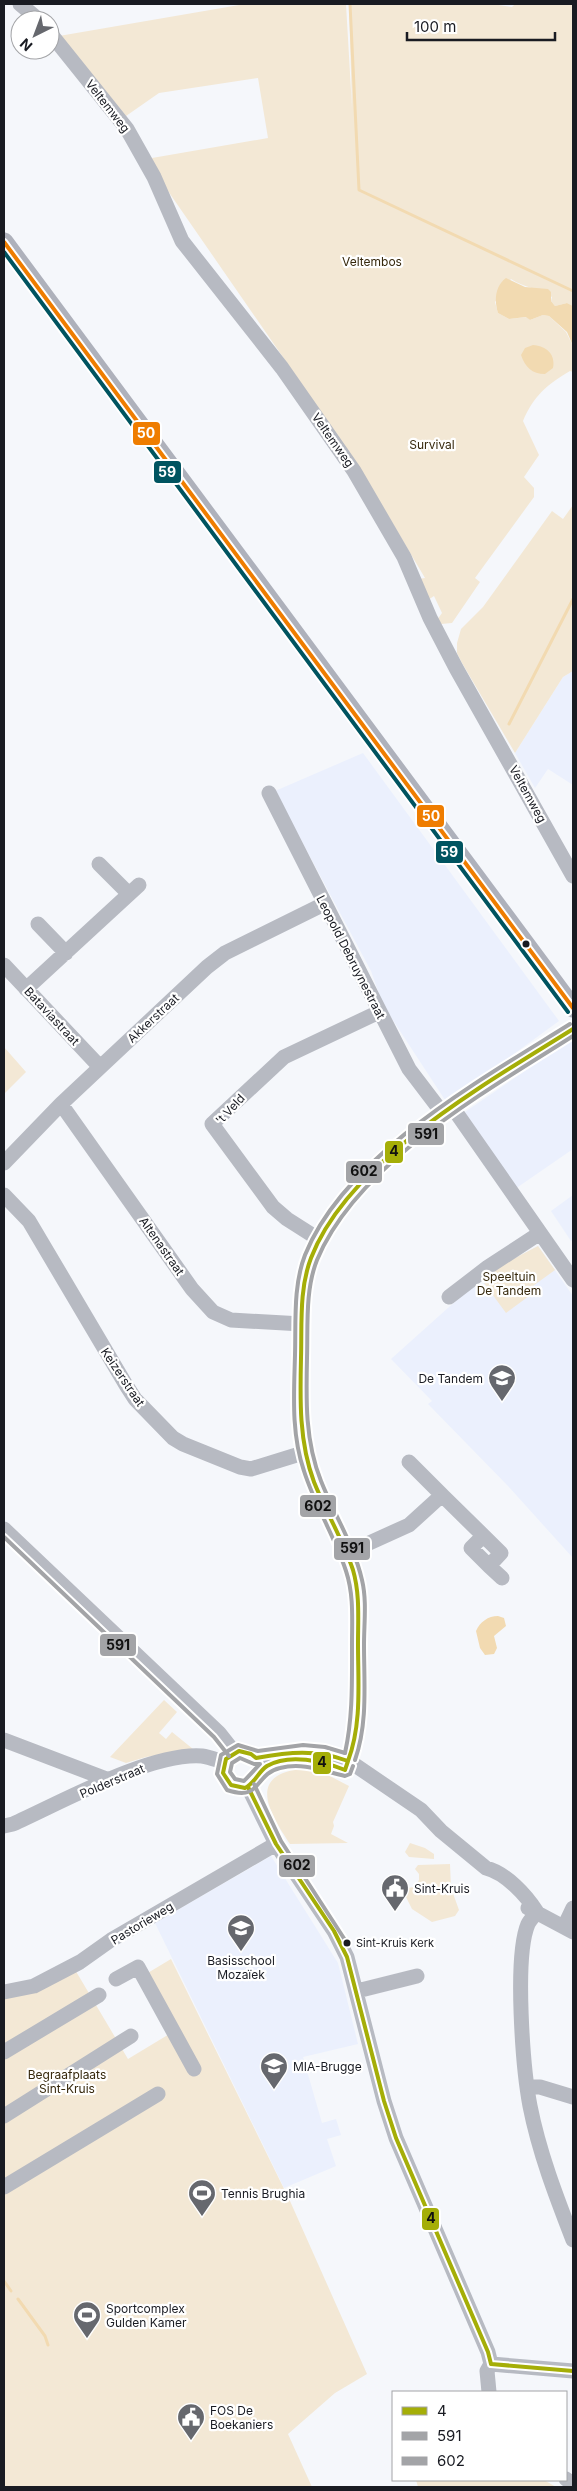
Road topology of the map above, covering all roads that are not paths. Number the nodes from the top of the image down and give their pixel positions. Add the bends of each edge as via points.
1 (60, 45) edge
2 (4, 242) edge
3 (269, 793) dead end
4 (99, 864) dead end
5 (573, 876) edge
6 (324, 904) junction
7 (38, 924) dead end
8 (66, 953) junction
9 (4, 965) edge
10 (26, 989) junction
11 (573, 1008) edge
12 (379, 1012) junction
13 (573, 1029) edge
14 (100, 1067) junction
15 (60, 1104) junction
16 (449, 1111) junction
17 (4, 1163) edge
18 (4, 1195) edge
19 (540, 1233) junction
20 (320, 1240) junction
21 (573, 1280) edge
22 (449, 1297) dead end
23 (302, 1324) junction
24 (304, 1452) junction
25 (409, 1462) dead end
26 (442, 1495) junction
27 (4, 1529) edge
28 (345, 1554) junction
29 (502, 1578) dead end
30 (219, 1734) junction
31 (4, 1740) edge
32 (201, 1756) junction
33 (229, 1757) junction
34 (258, 1765) junction
35 (347, 1766) junction
36 (109, 1780) junction
37 (248, 1786) junction
38 (4, 1826) edge
39 (276, 1844) junction
40 (573, 1908) edge
41 (537, 1912) junction
42 (568, 1930) edge
43 (417, 1976) dead end
44 (116, 1979) dead end
45 (357, 1991) junction
46 (4, 1992) edge
47 (99, 1995) dead end
48 (132, 2036) dead end
49 (4, 2052) edge
50 (194, 2070) dead end
51 (528, 2087) junction
52 (158, 2094) dead end
53 (573, 2097) edge
54 (4, 2116) edge
55 (4, 2187) edge
56 (573, 2240) edge
57 (491, 2364) junction
58 (573, 2371) edge
59 (489, 2391) edge

1 - 5 street, Veltemweg via 127,129 154,178 182,241 282,368 354,472 404,557 456,668
2 - 11 main road
3 - 6 street, Leopold Debruynestraat
4 - 8 street via 134,889
6 - 12 street, Leopold Debruynestraat
6 - 14 street, Akkerstraat via 225,953
7 - 8 street
8 - 10 street
9 - 10 street, Bataviastraat
10 - 14 street, Bataviastraat
12 - 16 street, Leopold Debruynestraat via 409,1069
12 - 20 street, 't Veld via 284,1057 212,1124 273,1207
13 - 16 street
14 - 15 street, Akkerstraat
15 - 17 street, Akkerstraat
15 - 23 street, Altenastraat via 192,1289 213,1312 231,1320
16 - 19 street, Leopold Debruynestraat
16 - 20 street via 392,1155 360,1185
18 - 24 street, Keizerstraat via 29,1221 135,1400 161,1428 183,1444 250,1469
19 - 21 street, Leopold Debruynestraat
19 - 22 street
20 - 23 street via 307,1271
23 - 24 street via 300,1425
24 - 28 street
25 - 26 street
26 - 28 street via 410,1524
26 - 29 street via 501,1553 489,1566
27 - 30 street
28 - 35 street via 356,1581 358,1610 356,1726
30 - 32 street via 211,1751
30 - 33 street
31 - 36 street
32 - 33 street, Polderstraat
32 - 36 street, Polderstraat via 158,1763
33 - 34 street via 245,1752
33 - 37 street via 223,1773 231,1785 238,1788
34 - 35 street via 300,1750 325,1752
34 - 37 street via 256,1781
35 - 41 street via 421,1810 486,1868 489,1877 521,1904
36 - 38 street, Polderstraat
37 - 39 street
39 - 45 street via 334,1931 347,1957
39 - 46 street, Pastorieweg via 111,1940 80,1962 34,1986
40 - 42 street
41 - 42 street
41 - 51 street via 528,1923 522,1961 521,2000
43 - 45 street
44 - 50 street via 138,1967
45 - 57 street via 396,2138
47 - 49 street
48 - 54 street
51 - 53 street via 540,2087
51 - 56 street via 541,2150
52 - 55 street
57 - 58 street
57 - 59 street via 487,2371

